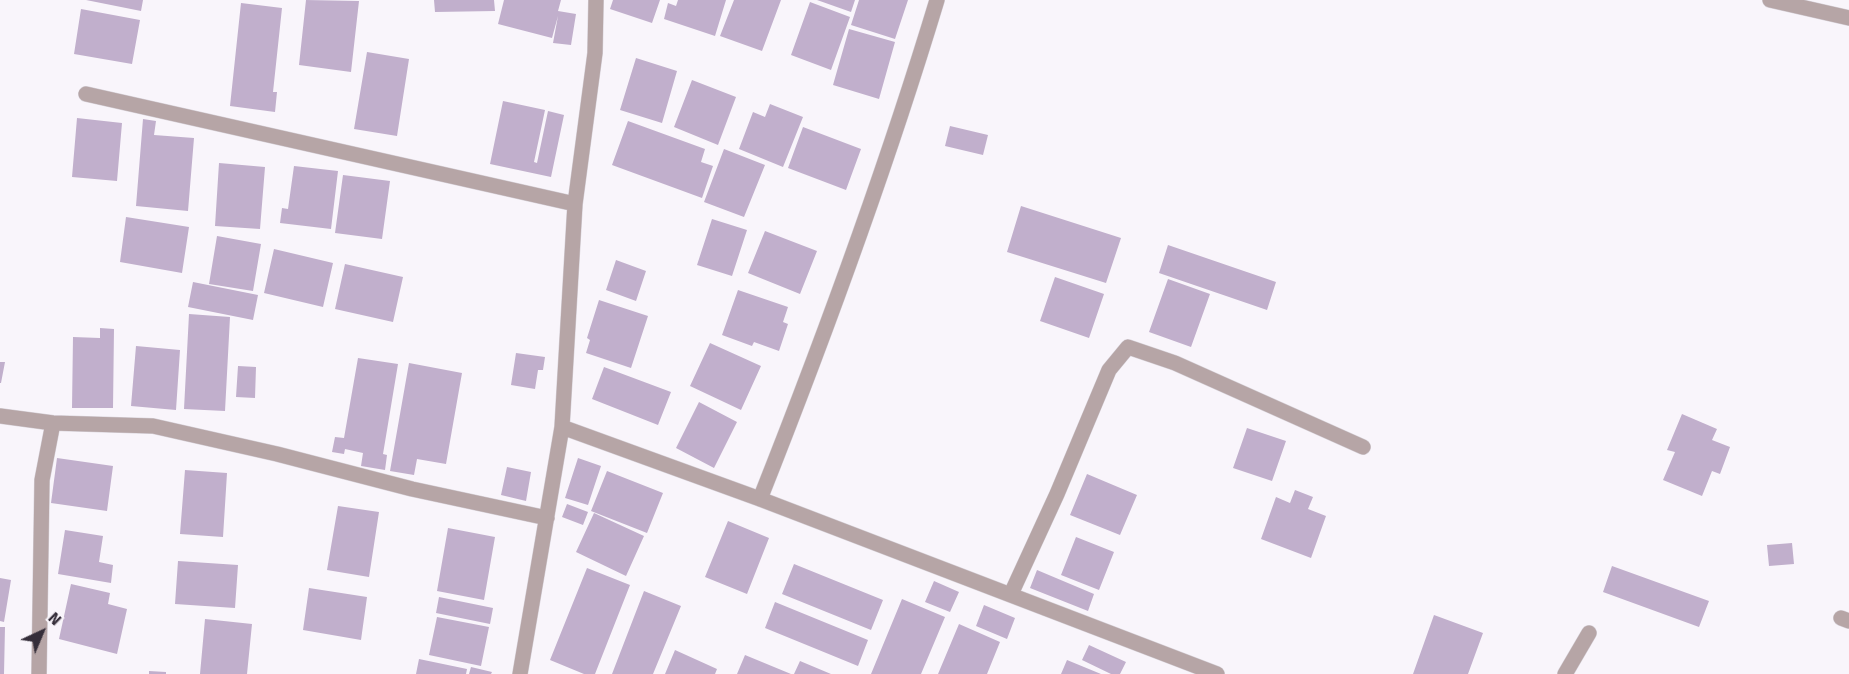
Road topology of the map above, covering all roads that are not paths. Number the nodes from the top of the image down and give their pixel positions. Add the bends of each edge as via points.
1 (596, 0) edge
2 (937, 0) edge
3 (1770, 0) edge
4 (1849, 18) edge
5 (86, 94) dead end
6 (575, 204) junction
7 (0, 416) edge
8 (52, 423) junction
9 (562, 427) junction
10 (1363, 447) dead end
11 (760, 499) junction
12 (547, 518) junction
13 (1011, 594) junction
14 (1589, 633) dead end
15 (39, 674) edge
16 (520, 674) edge
17 (1217, 674) edge
18 (1565, 674) edge

1 - 6 street via 595,52
2 - 11 street via 904,111 819,349
3 - 4 street
5 - 6 street
6 - 9 street
7 - 8 street
8 - 12 street via 153,426
8 - 15 street via 42,480
9 - 11 street
9 - 12 street
10 - 13 street via 1175,363 1128,347 1109,370
11 - 13 street
12 - 16 street
13 - 17 street
14 - 18 street

